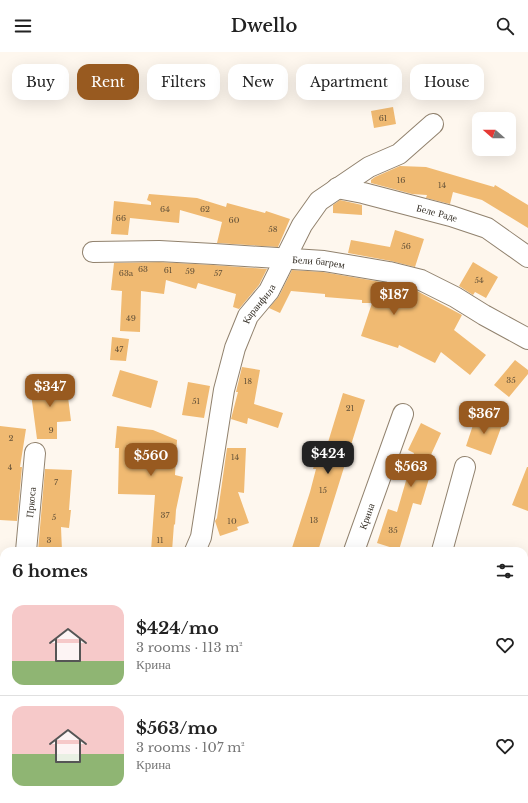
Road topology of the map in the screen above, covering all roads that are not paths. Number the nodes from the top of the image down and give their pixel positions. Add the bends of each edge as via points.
1 (432, 124) dead end
2 (337, 188) junction
3 (93, 252) dead end
4 (528, 257) edge
5 (285, 259) junction
6 (528, 339) edge
7 (403, 414) dead end
8 (35, 453) dead end
9 (465, 467) dead end
10 (26, 547) edge
11 (197, 547) edge
12 (355, 547) edge
13 (443, 547) edge

1 - 2 street, Каранфила via 399,154 369,167
2 - 4 street, Беле Раде via 452,216 486,228
2 - 5 street, Каранфила via 319,201 310,213
3 - 5 street, Бели багрем via 159,251
5 - 6 street, Бели багрем via 338,264 421,280
5 - 11 street, Каранфила via 269,291 248,316 235,348 224,390 201,537
7 - 12 street, Крина
8 - 10 street, Пркоса
9 - 13 street

